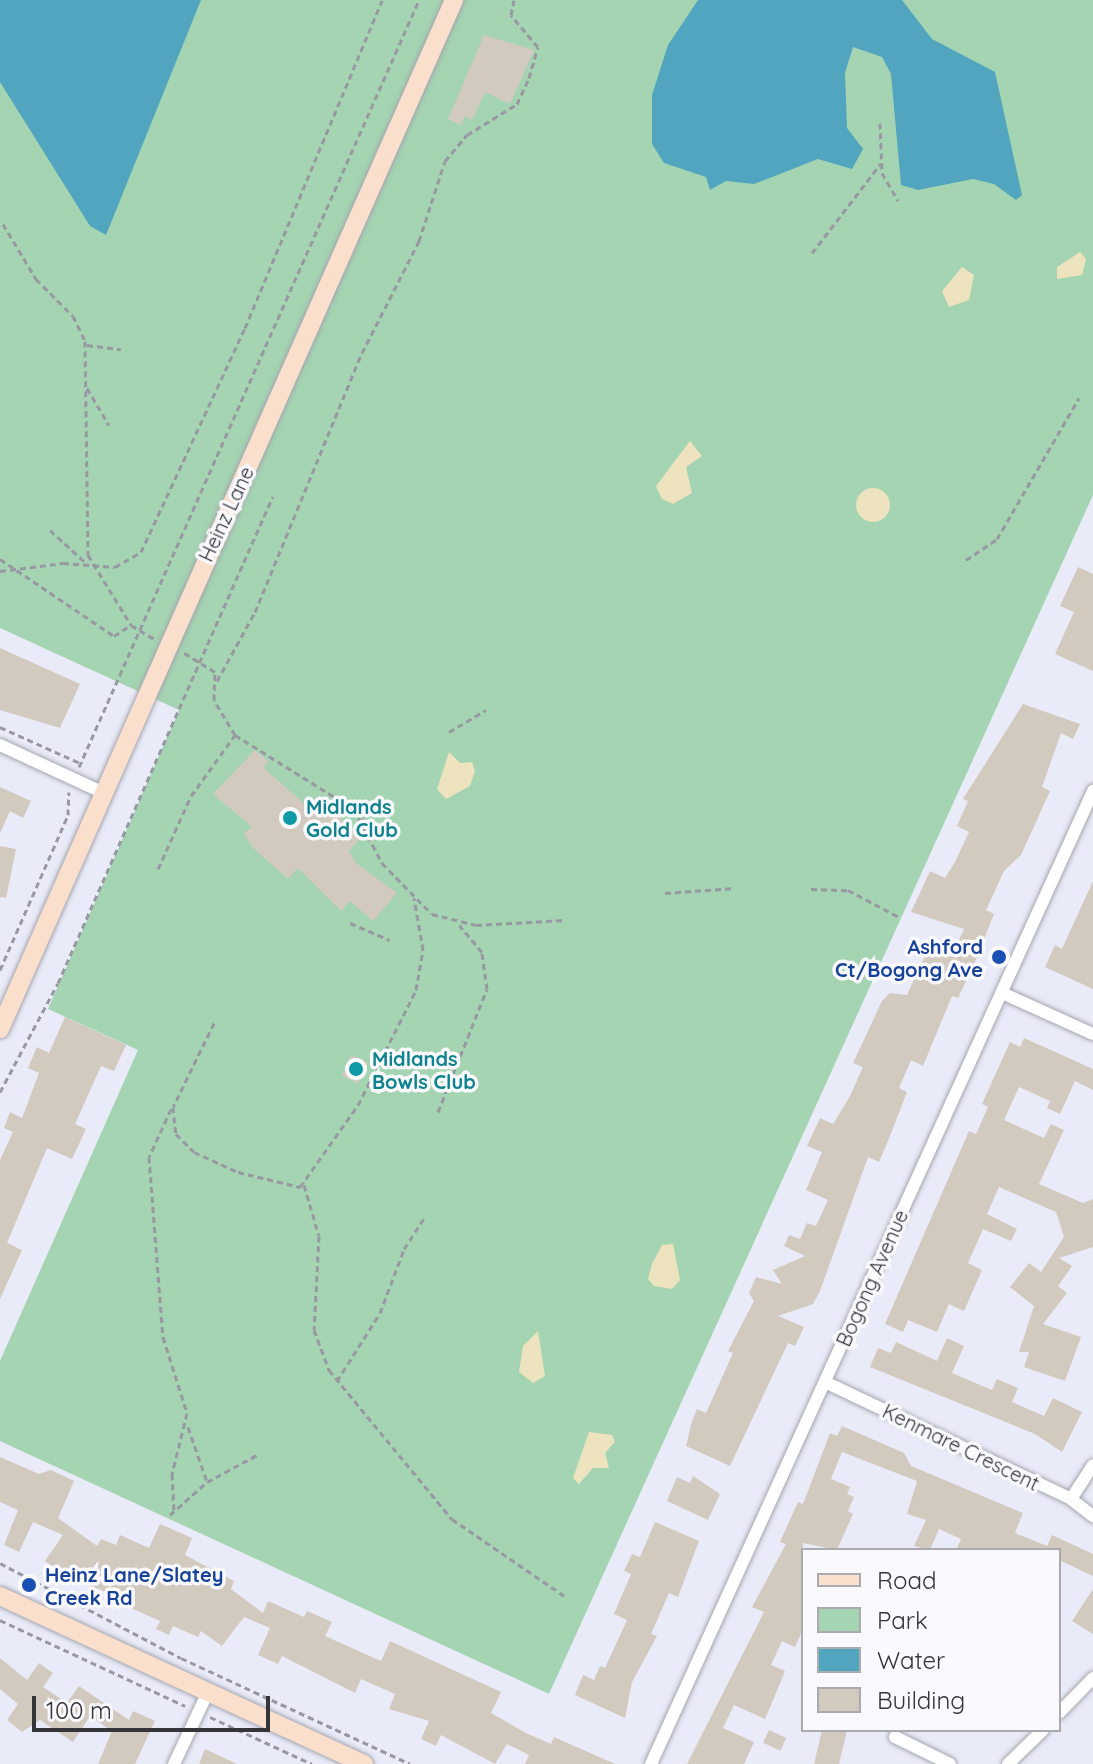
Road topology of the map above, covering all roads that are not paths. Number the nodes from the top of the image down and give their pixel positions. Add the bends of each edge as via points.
1 (454, 0) edge
2 (0, 745) edge
3 (1093, 791) edge
4 (104, 793) junction
5 (1002, 993) junction
6 (0, 1029) edge
7 (1093, 1034) edge
8 (825, 1382) junction
9 (1093, 1465) edge
10 (1071, 1499) junction
11 (1093, 1516) edge
12 (0, 1596) edge
13 (1093, 1678) edge
14 (208, 1692) junction
15 (1061, 1711) edge
16 (1041, 1732) edge
17 (895, 1737) dead end
18 (174, 1764) edge
19 (364, 1764) edge
20 (651, 1764) edge
21 (950, 1764) edge
22 (1008, 1764) edge

1 - 4 street, Heinz Lane
2 - 4 street
3 - 5 street, Bogong Avenue
4 - 6 street, Heinz Lane
5 - 7 street
5 - 8 street, Bogong Avenue
8 - 10 street, Kenmare Crescent
8 - 20 street, Bogong Avenue
9 - 10 street
10 - 11 street, Kenmare Crescent
12 - 14 street
13 - 15 street
14 - 18 street
14 - 19 street
16 - 22 street
17 - 21 street

